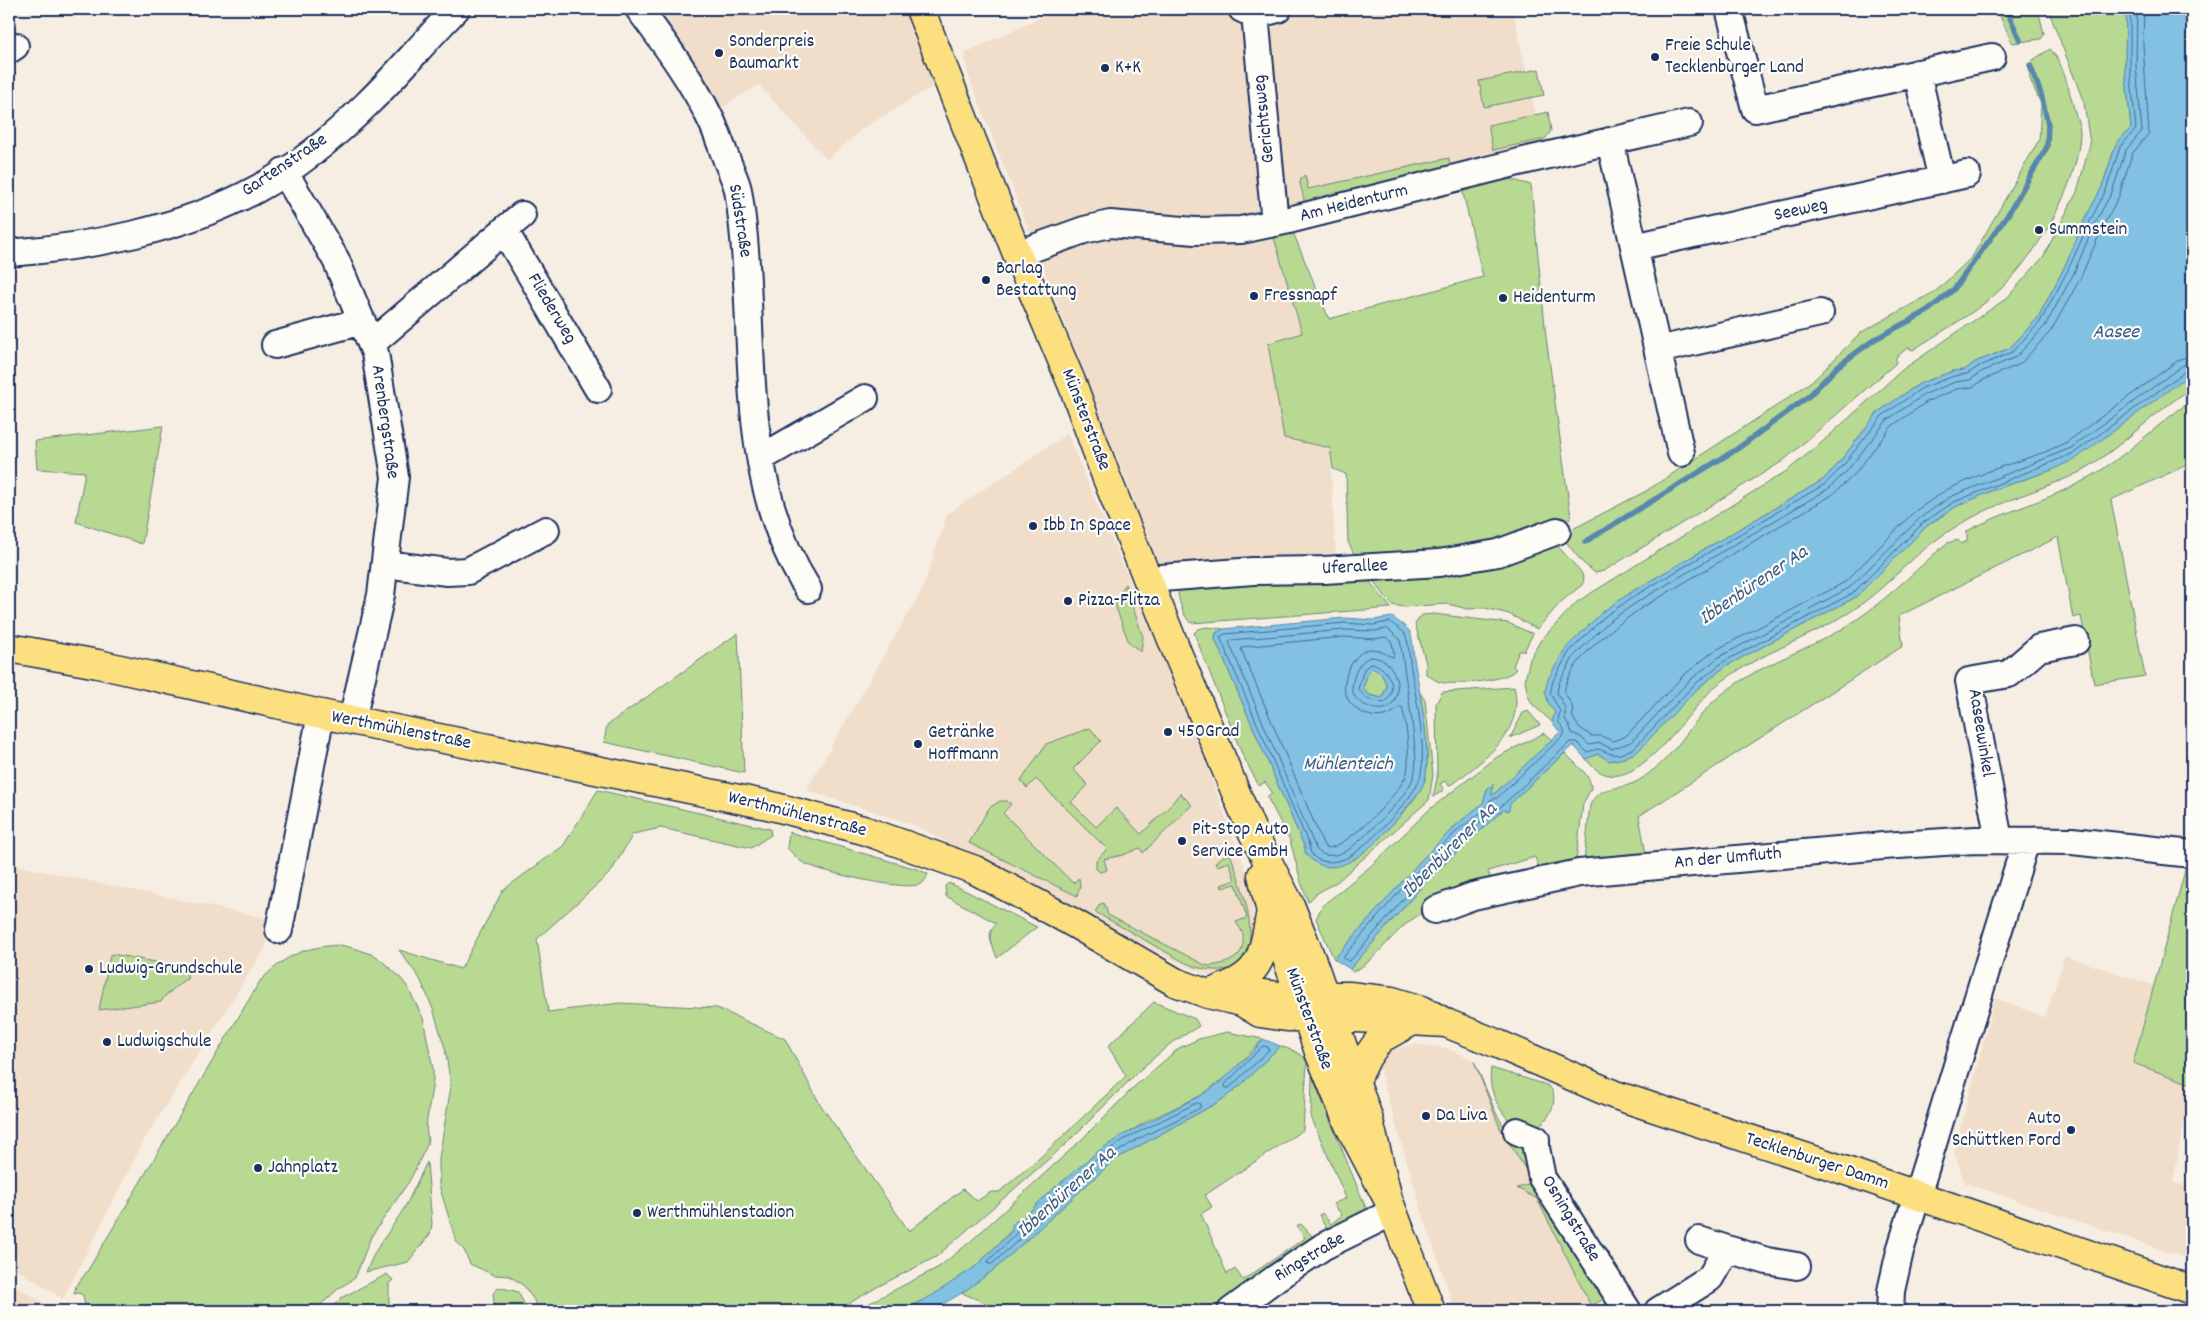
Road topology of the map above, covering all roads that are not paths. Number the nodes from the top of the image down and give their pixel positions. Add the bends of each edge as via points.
1 (639, 9) edge
2 (920, 9) edge
3 (1729, 9) edge
4 (1259, 11) edge
5 (448, 12) edge
6 (1992, 56) dead end
7 (1917, 73) junction
8 (1689, 123) dead end
9 (1610, 141) junction
10 (284, 172) junction
11 (1967, 174) dead end
12 (1942, 180) junction
13 (1275, 223) junction
14 (1634, 246) junction
15 (9, 253) edge
16 (1017, 254) junction
17 (1820, 313) dead end
18 (366, 332) junction
19 (275, 345) dead end
20 (1658, 350) junction
21 (598, 389) dead end
22 (865, 398) dead end
23 (1681, 453) dead end
24 (761, 458) junction
25 (546, 530) dead end
26 (1557, 531) dead end
27 (385, 564) junction
28 (1148, 579) junction
29 (808, 589) dead end
30 (2076, 640) dead end
31 (9, 648) edge
32 (321, 714) junction
33 (352, 720) junction
34 (1252, 831) junction
35 (1999, 840) junction
36 (2026, 841) junction
37 (2192, 854) edge
38 (1435, 910) dead end
39 (1271, 912) junction
40 (279, 930) dead end
41 (1208, 994) junction
42 (1316, 1007) junction
43 (1412, 1022) junction
44 (1446, 1024) junction
45 (1355, 1082) junction
46 (1517, 1131) dead end
47 (1918, 1196) junction
48 (1391, 1205) junction
49 (1699, 1240) dead end
50 (1727, 1249) junction
51 (1797, 1266) dead end
52 (2192, 1290) edge
53 (1231, 1311) edge
54 (1431, 1311) edge
55 (1628, 1311) edge
56 (1658, 1311) edge
57 (1890, 1311) edge

1 - 24 street, Südstraße via 670,51 711,120 737,188 747,275 752,388
2 - 16 main road, Münsterstraße
3 - 7 street via 1754,109
4 - 13 street, Gerichtsweg
5 - 10 street, Gartenstraße via 370,102
6 - 7 street
7 - 12 street
8 - 9 street, Am Heidenturm
9 - 13 street, Am Heidenturm
9 - 14 street
10 - 15 street, Gartenstraße via 226,204 187,218 129,235
10 - 18 street, Arenbergstraße via 336,260
11 - 12 street, Seeweg
12 - 14 street, Seeweg
13 - 16 street, Am Heidenturm via 1241,230 1195,231 1110,224
14 - 20 street
16 - 28 main road, Münsterstraße via 1073,386
17 - 20 street
18 - 19 street
18 - 21 street, Fliederweg via 513,222
18 - 27 street, Arenbergstraße via 375,353 395,477
20 - 23 street
22 - 24 street
24 - 29 street, Südstraße via 782,538
25 - 27 street via 468,571 447,572
26 - 28 street, Uferallee via 1498,553 1439,563 1324,570 1254,570
27 - 33 street, Arenbergstraße via 381,595
28 - 34 main road, Münsterstraße
30 - 35 street, Aaseewinkel via 2039,648 2009,674 1970,681
31 - 32 main road, Werthmühlenstraße via 98,664
32 - 33 main road, Werthmühlenstraße
32 - 40 street, Werthmühlenstraße
33 - 41 main road, Werthmühlenstraße via 768,805 863,830 975,870 1175,982
34 - 39 main road, Münsterstraße
34 - 42 main road, Münsterstraße via 1290,905
35 - 36 street, An der Umfluth
35 - 38 street, An der Umfluth via 1883,846 1579,873 1473,896
36 - 37 street, An der Umfluth via 2072,841
36 - 47 street
39 - 41 main road via 1265,949 1254,969 1234,985
39 - 42 main road, Münsterstraße
41 - 42 main road, Werthmühlenstraße via 1242,1002 1260,1013 1287,1017
42 - 43 main road, Tecklenburger Damm
42 - 44 main road, Tecklenburger Damm via 1349,996 1392,1001 1422,1010
42 - 45 main road, Münsterstraße
42 - 48 main road, Münsterstraße via 1349,1125
43 - 44 main road, Tecklenburger Damm
43 - 45 main road via 1380,1039 1366,1057
44 - 47 main road, Tecklenburger Damm via 1615,1095
45 - 48 main road, Münsterstraße via 1368,1117
46 - 55 street, Osningstraße via 1536,1139 1542,1178
47 - 52 main road, Tecklenburger Damm
47 - 57 street via 1900,1251
48 - 53 street, Ringstraße via 1324,1246
48 - 54 main road, Münsterstraße
49 - 50 street
50 - 51 street
50 - 56 street via 1710,1278

